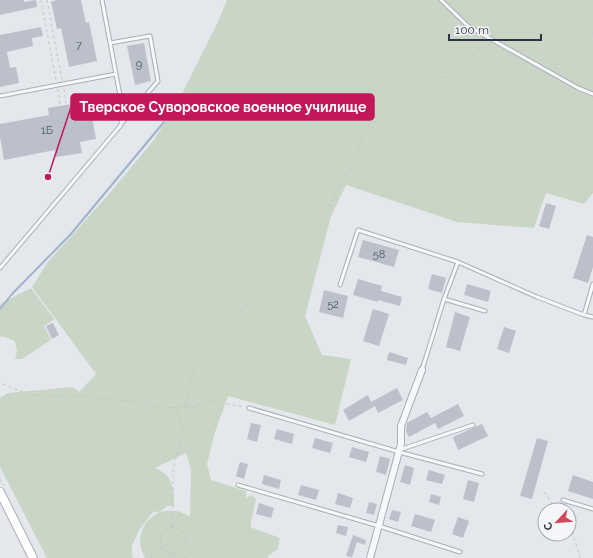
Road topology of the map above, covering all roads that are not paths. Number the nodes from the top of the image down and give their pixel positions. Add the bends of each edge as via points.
1 (102, 0) edge
2 (441, 0) edge
3 (110, 43) junction
4 (116, 74) junction
5 (593, 94) edge
6 (0, 96) edge
7 (121, 125) junction
8 (458, 262) junction
9 (0, 268) edge
10 (593, 284) edge
11 (340, 285) dead end
12 (444, 299) junction
13 (485, 311) dead end
14 (584, 315) junction
15 (593, 318) edge
16 (422, 370) joint
17 (249, 408) road end
18 (473, 426) dead end
19 (399, 451) junction
20 (482, 474) dead end
21 (238, 485) dead end
22 (0, 492) edge
23 (564, 500) dead end
24 (593, 509) edge
25 (379, 526) junction
26 (460, 552) dead end
27 (33, 558) edge
28 (370, 558) edge

1 - 3 lane
2 - 5 lane via 468,26
3 - 4 lane
3 - 7 lane via 150,36 158,81
4 - 6 lane
4 - 7 lane via 122,106
7 - 9 lane
8 - 11 lane via 358,230
8 - 12 lane
8 - 14 lane
10 - 14 lane
12 - 13 lane
12 - 16 lane
14 - 15 lane
16 - 19 street via 401,426
17 - 19 lane
18 - 19 lane
19 - 20 lane
19 - 25 street
21 - 25 lane
22 - 27 street
23 - 24 lane
25 - 26 lane
25 - 28 street

